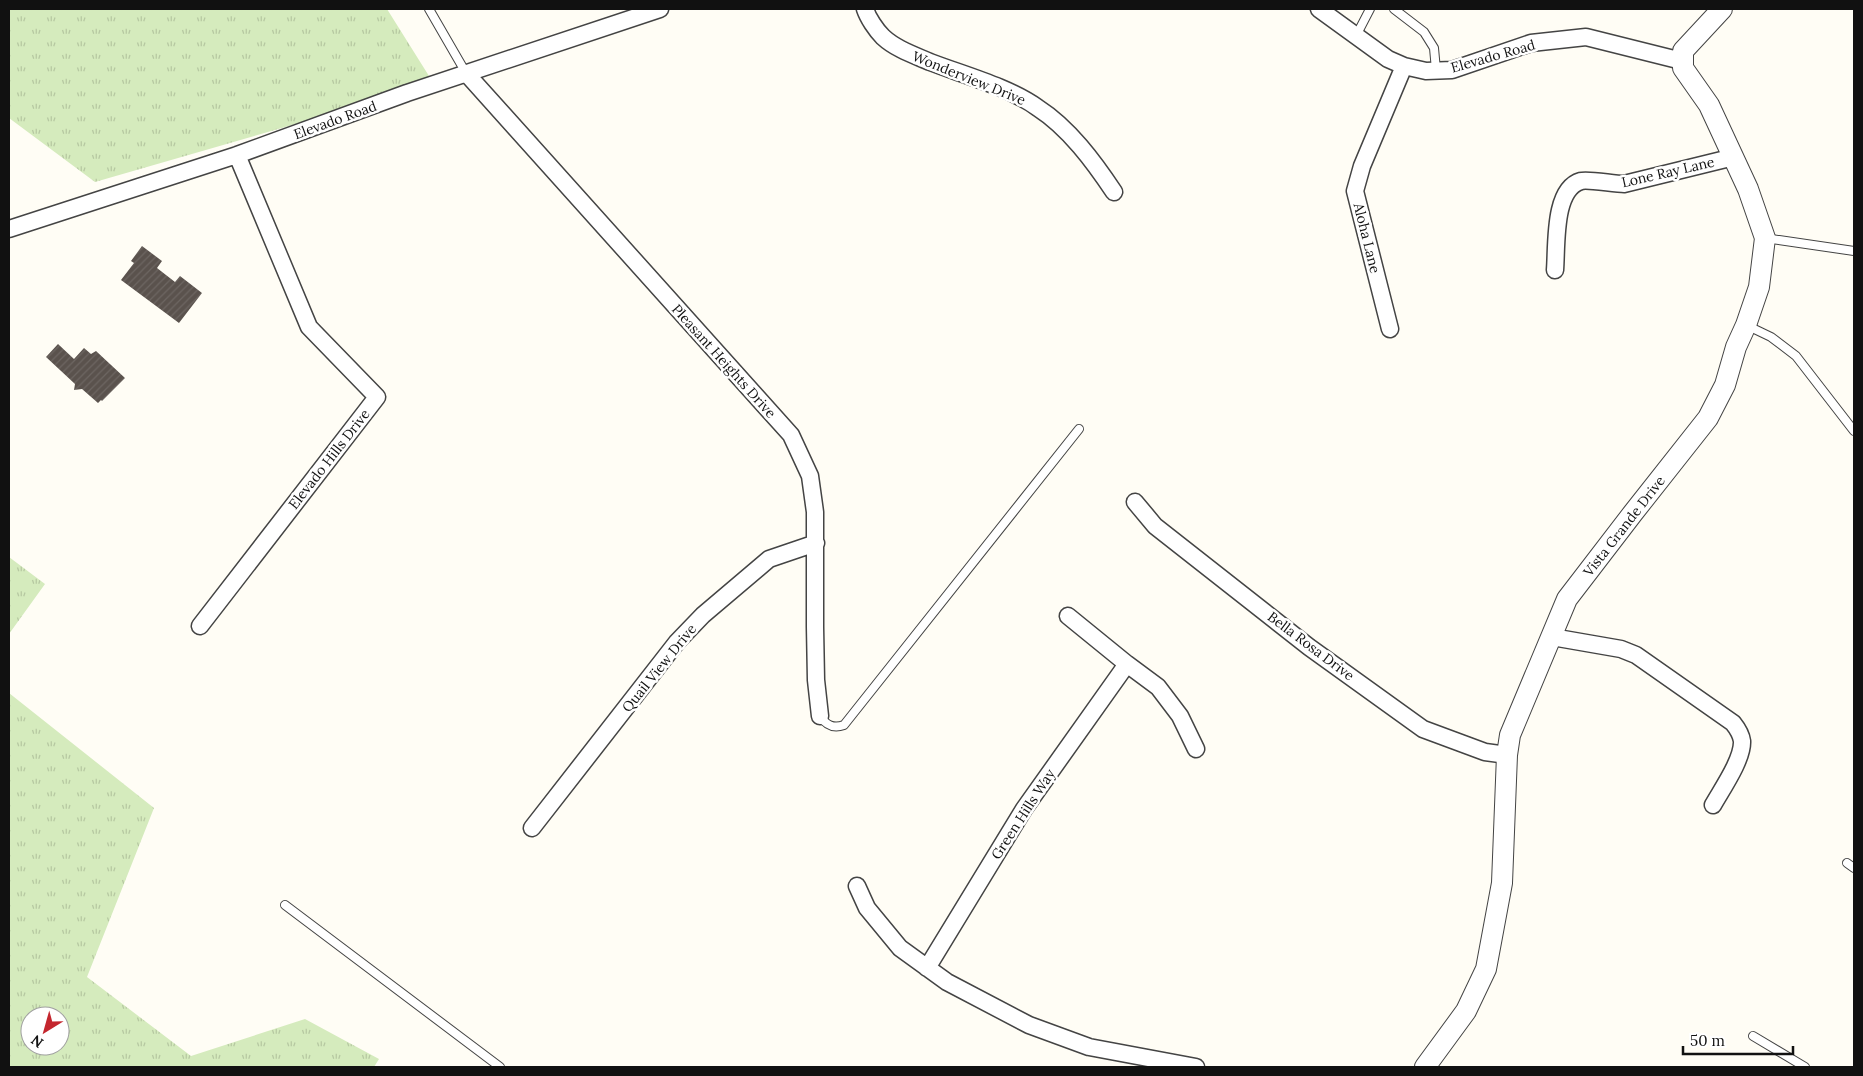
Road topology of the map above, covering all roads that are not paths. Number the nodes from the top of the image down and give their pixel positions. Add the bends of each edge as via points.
1 (429, 9) edge
2 (660, 9) edge
3 (865, 9) edge
4 (1319, 9) edge
5 (1370, 9) edge
6 (1394, 9) edge
7 (1722, 9) edge
8 (1356, 36) junction
9 (1682, 61) junction
10 (1404, 66) junction
11 (1436, 70) junction
12 (466, 73) junction
13 (237, 155) junction
14 (1734, 158) junction
15 (1114, 192) dead end
16 (9, 229) edge
17 (1765, 238) junction
18 (1854, 251) edge
19 (1555, 270) dead end
20 (1746, 325) junction
21 (1390, 329) dead end
22 (1080, 429) dead end
23 (1854, 432) edge
24 (1135, 502) dead end
25 (816, 543) junction
26 (1068, 616) dead end
27 (200, 626) dead end
28 (1552, 637) junction
29 (1127, 664) junction
30 (820, 716) joint
31 (1196, 749) dead end
32 (1507, 755) junction
33 (1713, 805) dead end
34 (532, 828) dead end
35 (1847, 863) dead end
36 (1854, 868) edge
37 (857, 886) dead end
38 (285, 905) dead end
39 (927, 968) junction
40 (1753, 1036) dead end
41 (1117, 1061) edge
42 (500, 1067) edge
43 (1196, 1067) edge
44 (1425, 1067) edge
45 (1805, 1067) edge

1 - 12 lane
2 - 12 street, Elevado Road
3 - 15 street, Wonderview Drive via 883,37 903,51 1012,94 1038,108 1071,137
4 - 8 street, Elevado Road
5 - 8 lane
6 - 11 lane via 1424,32 1434,48
7 - 9 street via 1683,51
8 - 10 street, Elevado Road via 1388,59
9 - 11 street, Elevado Road via 1586,37 1531,43 1452,70
9 - 14 street, Vista Grande Drive via 1683,68 1709,105
10 - 11 street, Elevado Road
10 - 21 street, Aloha Lane via 1362,166 1355,191
12 - 13 street, Elevado Road
12 - 25 street, Pleasant Heights Drive via 790,436 810,476 816,512
13 - 16 street, Elevado Road
13 - 27 street, Elevado Hills Drive via 309,327 377,397
14 - 17 street, Vista Grande Drive
14 - 19 street, Lone Ray Lane via 1624,184 1582,180 1568,188 1560,204
17 - 18 lane
17 - 20 street, Vista Grande Drive via 1759,287
20 - 23 lane via 1771,337 1796,356
20 - 28 street, Vista Grande Drive via 1725,385 1708,418 1567,599
22 - 30 lane via 844,725 837,728 826,724
24 - 32 street, Bella Rosa Drive via 1155,526 1309,646 1423,729 1485,752
25 - 30 street, Pleasant Heights Drive via 815,645
25 - 34 street, Quail View Drive via 769,559 703,615 677,642
26 - 29 street
28 - 32 street, Vista Grande Drive via 1510,735
28 - 33 street via 1621,649 1636,655 1733,723 1740,733 1740,751 1732,773
29 - 31 street via 1158,687 1180,716
29 - 39 street, Green Hills Way via 1024,809
32 - 44 street, Vista Grande Drive via 1502,883 1486,969 1466,1011
35 - 36 lane
37 - 39 street via 867,908 900,948
38 - 42 lane
39 - 41 street via 1029,1025
40 - 45 lane
41 - 43 street

